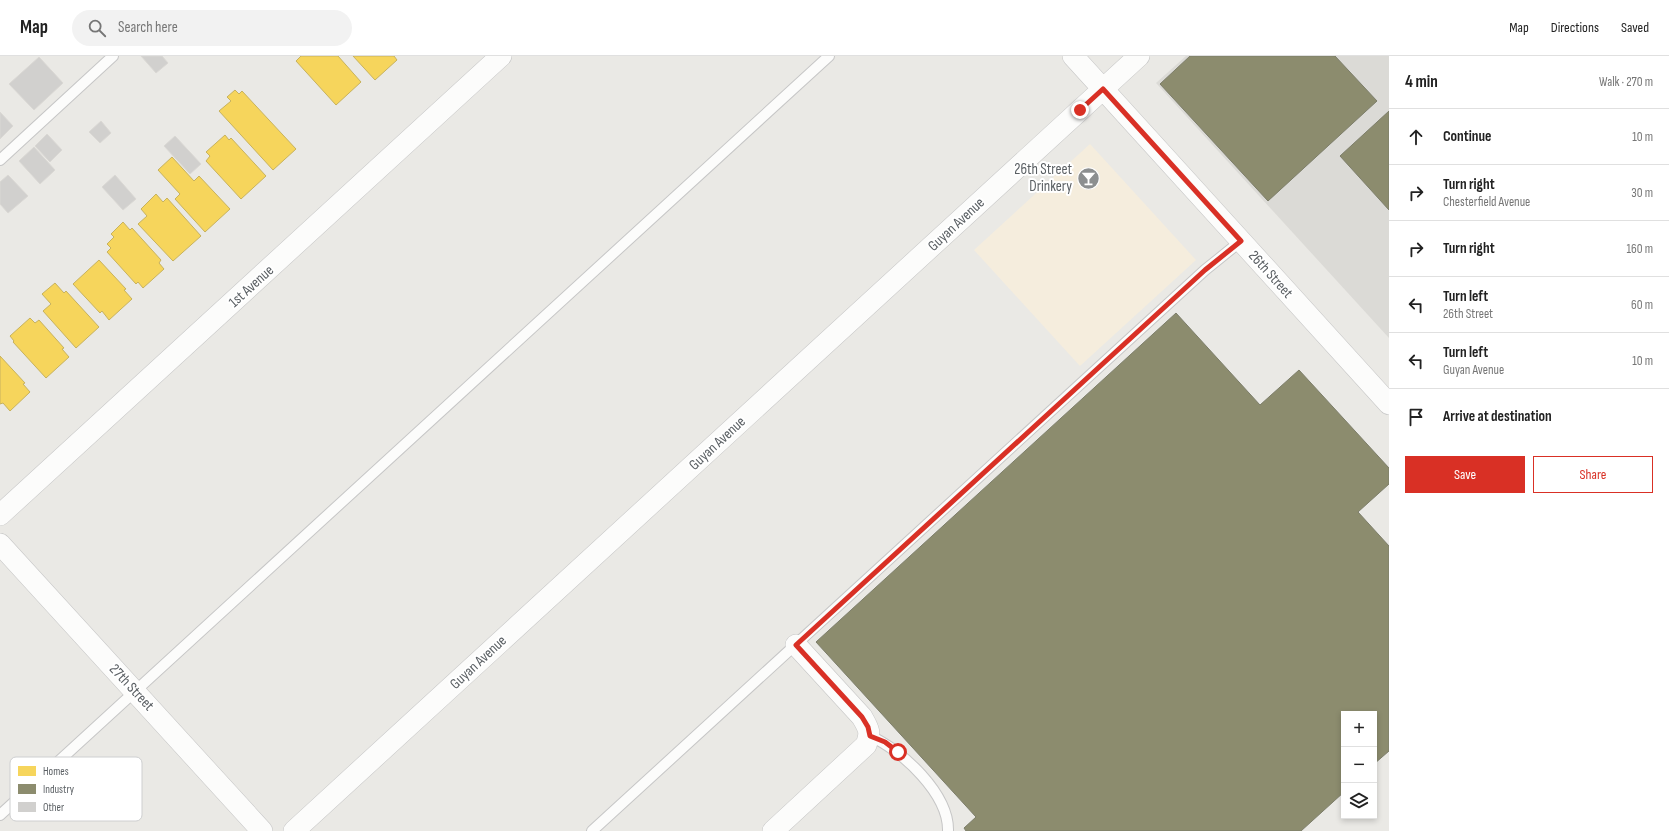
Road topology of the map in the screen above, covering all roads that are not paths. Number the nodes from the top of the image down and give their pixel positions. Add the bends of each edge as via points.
1 (113, 56) edge
2 (501, 56) edge
3 (829, 56) edge
4 (1073, 56) edge
5 (1139, 56) edge
6 (1103, 89) junction
7 (0, 160) edge
8 (1241, 241) junction
9 (1389, 404) edge
10 (0, 515) edge
11 (0, 544) edge
12 (796, 645) junction
13 (135, 691) junction
14 (870, 736) junction
15 (63, 757) edge
16 (10, 806) edge
17 (0, 815) edge
18 (262, 831) edge
19 (294, 831) edge
20 (592, 831) edge
21 (773, 831) edge
22 (948, 831) edge

1 - 7 lane
2 - 10 street, 1st Avenue
3 - 13 lane
4 - 6 street, 26th Street
5 - 6 street, Guyan Avenue
6 - 8 street, 26th Street
6 - 19 street, Guyan Avenue
8 - 9 street, 26th Street
8 - 12 lane via 1199,275
11 - 13 street, 27th Street
12 - 14 street via 862,717
12 - 20 lane
13 - 15 lane
13 - 18 street, 27th Street
14 - 21 street via 866,745
14 - 22 lane via 885,742 898,752 937,795 948,820
16 - 17 lane

